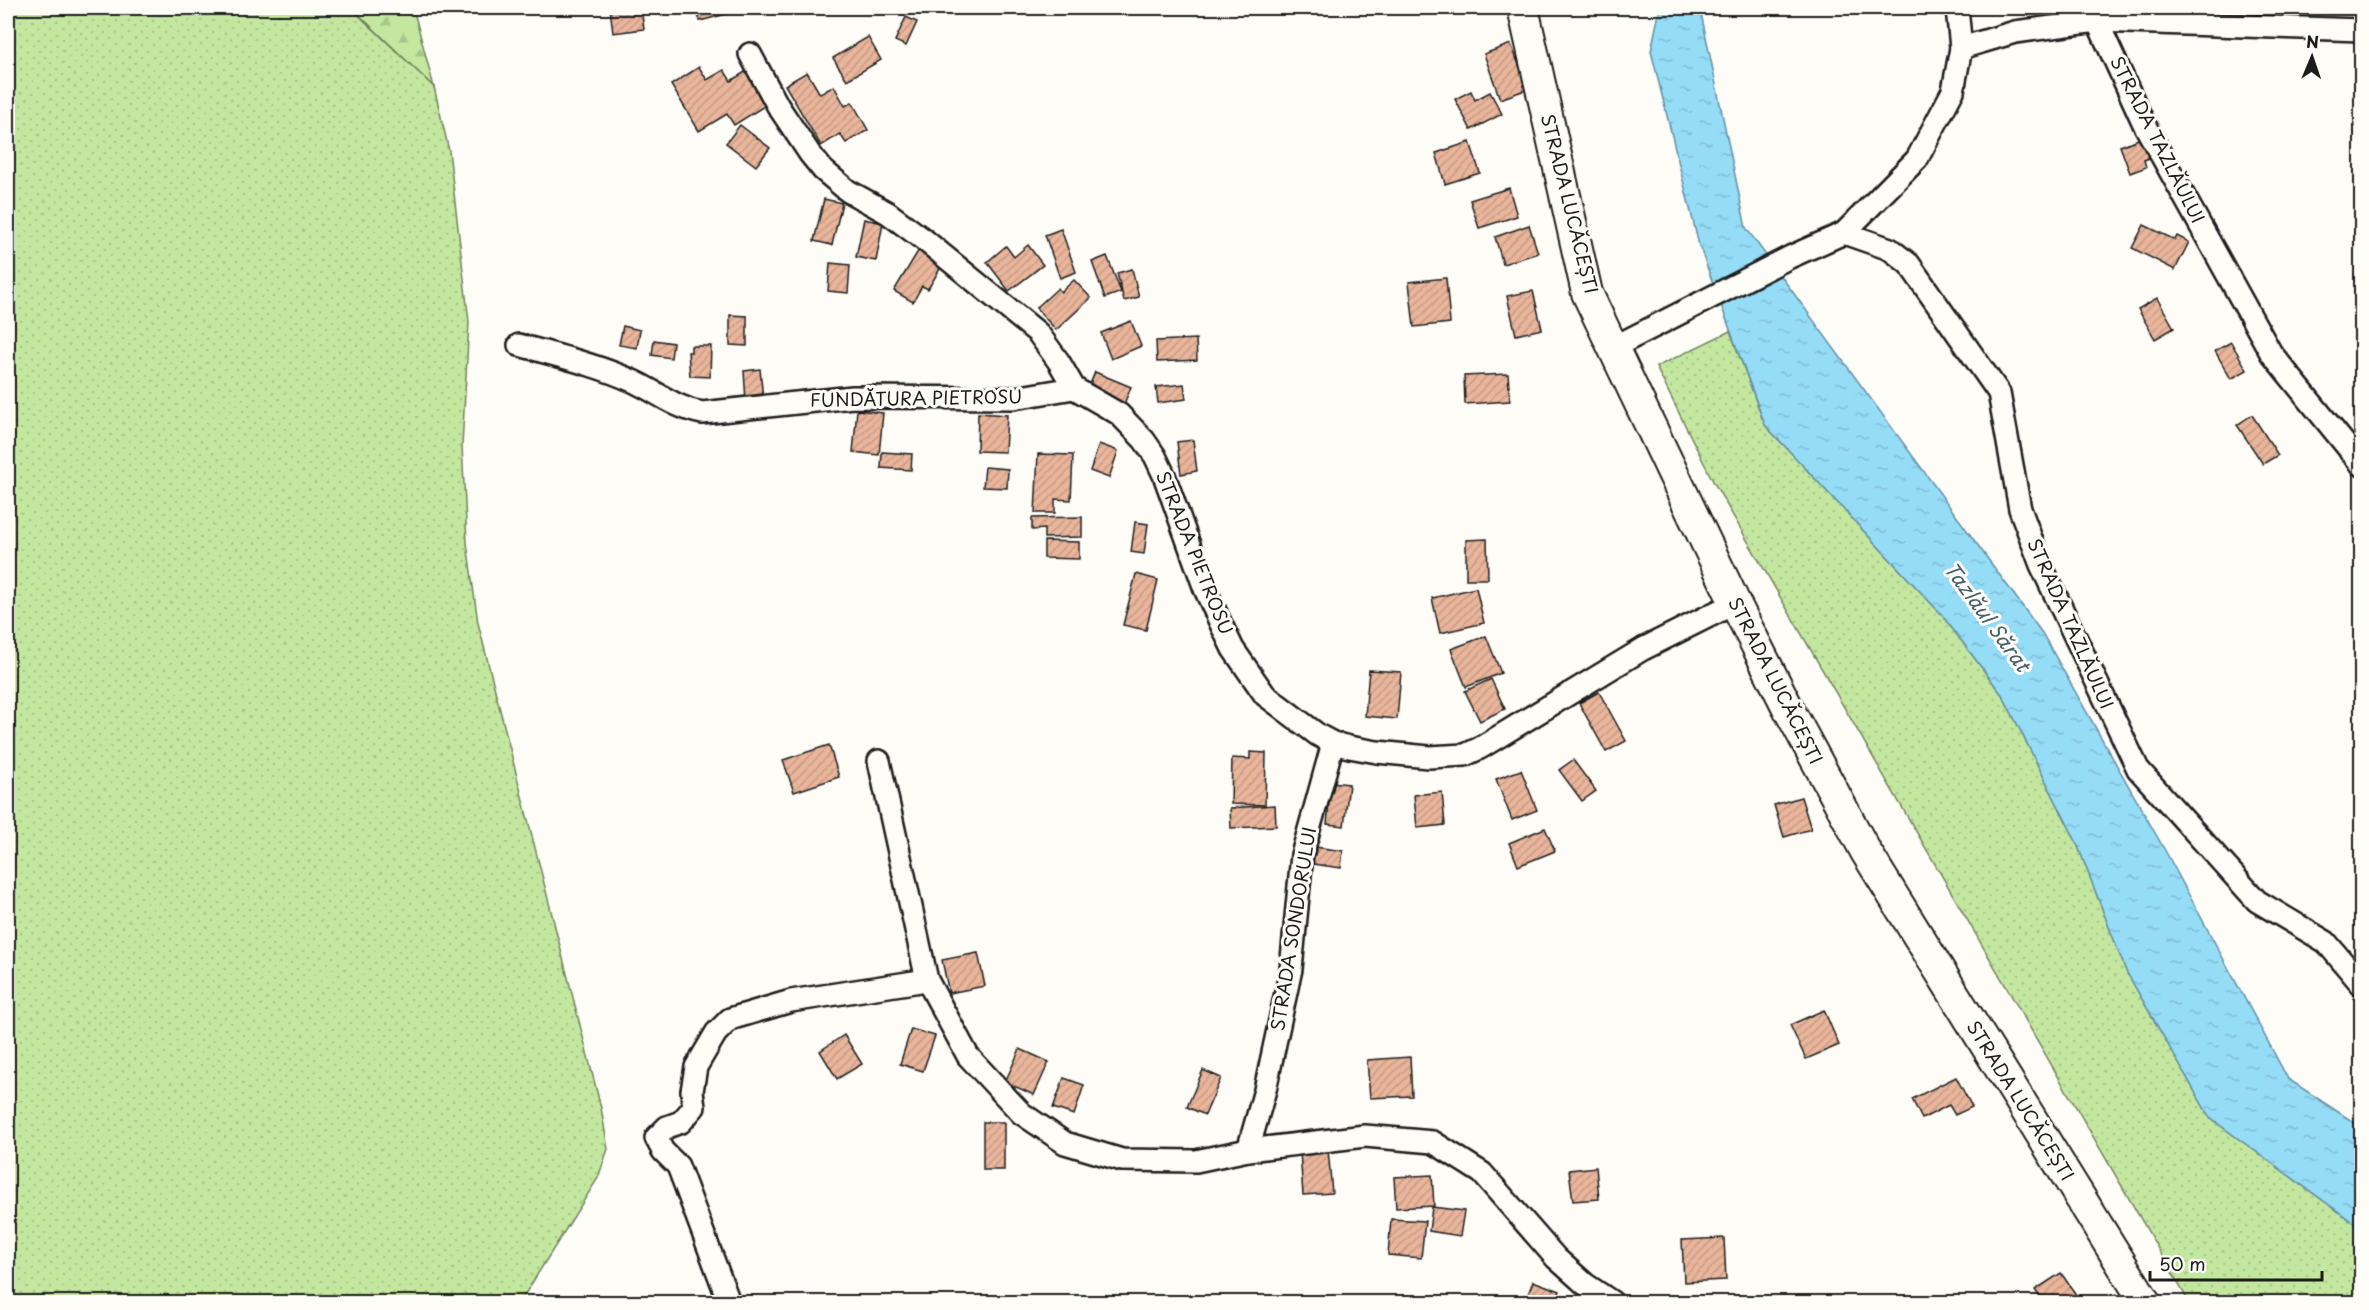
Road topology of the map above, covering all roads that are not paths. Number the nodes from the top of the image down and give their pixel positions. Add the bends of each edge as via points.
1 (1523, 8) edge
2 (1957, 8) edge
3 (2097, 21) junction
4 (2361, 30) edge
5 (1961, 48) junction
6 (750, 54) dead end
7 (1844, 233) junction
8 (519, 345) dead end
9 (1614, 347) junction
10 (1074, 388) junction
11 (2361, 465) edge
12 (1735, 603) junction
13 (1333, 743) junction
14 (879, 761) dead end
15 (927, 980) junction
16 (2361, 985) edge
17 (1248, 1150) junction
18 (729, 1302) edge
19 (1612, 1302) edge
20 (2145, 1302) edge

1 - 9 main road, STRADA LUCĂCEȘTI via 1587,292
2 - 5 street
3 - 4 street
3 - 5 street via 2015,32
3 - 11 street, STRADA TAZLĂULUI via 2144,124 2271,353
5 - 7 street via 1953,91 1917,159
6 - 10 street, STRADA PIETROSU via 778,106 823,170 921,237 1038,333
7 - 9 street
7 - 16 street, STRADA TAZLĂULUI via 1890,249 1909,264 1999,393 2020,509 2041,565 2138,769 2257,901 2326,942
8 - 10 street, FUNDĂTURA PIETROSU via 636,382 681,407 702,413 853,398 1014,398
9 - 12 main road, STRADA LUCĂCEȘTI
10 - 13 street, STRADA PIETROSU via 1119,414 1155,456 1205,589 1233,649 1250,675 1282,709
12 - 13 street, STRADA PIETROSU via 1643,649 1465,754 1406,756
12 - 20 main road, STRADA LUCĂCEȘTI via 1866,852
13 - 17 street, STRADA SONDORULUI via 1302,855 1291,969
14 - 15 street
15 - 17 street via 968,1056 1021,1113 1065,1143 1122,1160 1196,1161
15 - 18 street via 791,1001 730,1019 716,1032 696,1067 694,1107 681,1122 667,1127 656,1138 678,1166
17 - 19 street via 1365,1136 1433,1142 1482,1173 1556,1258

